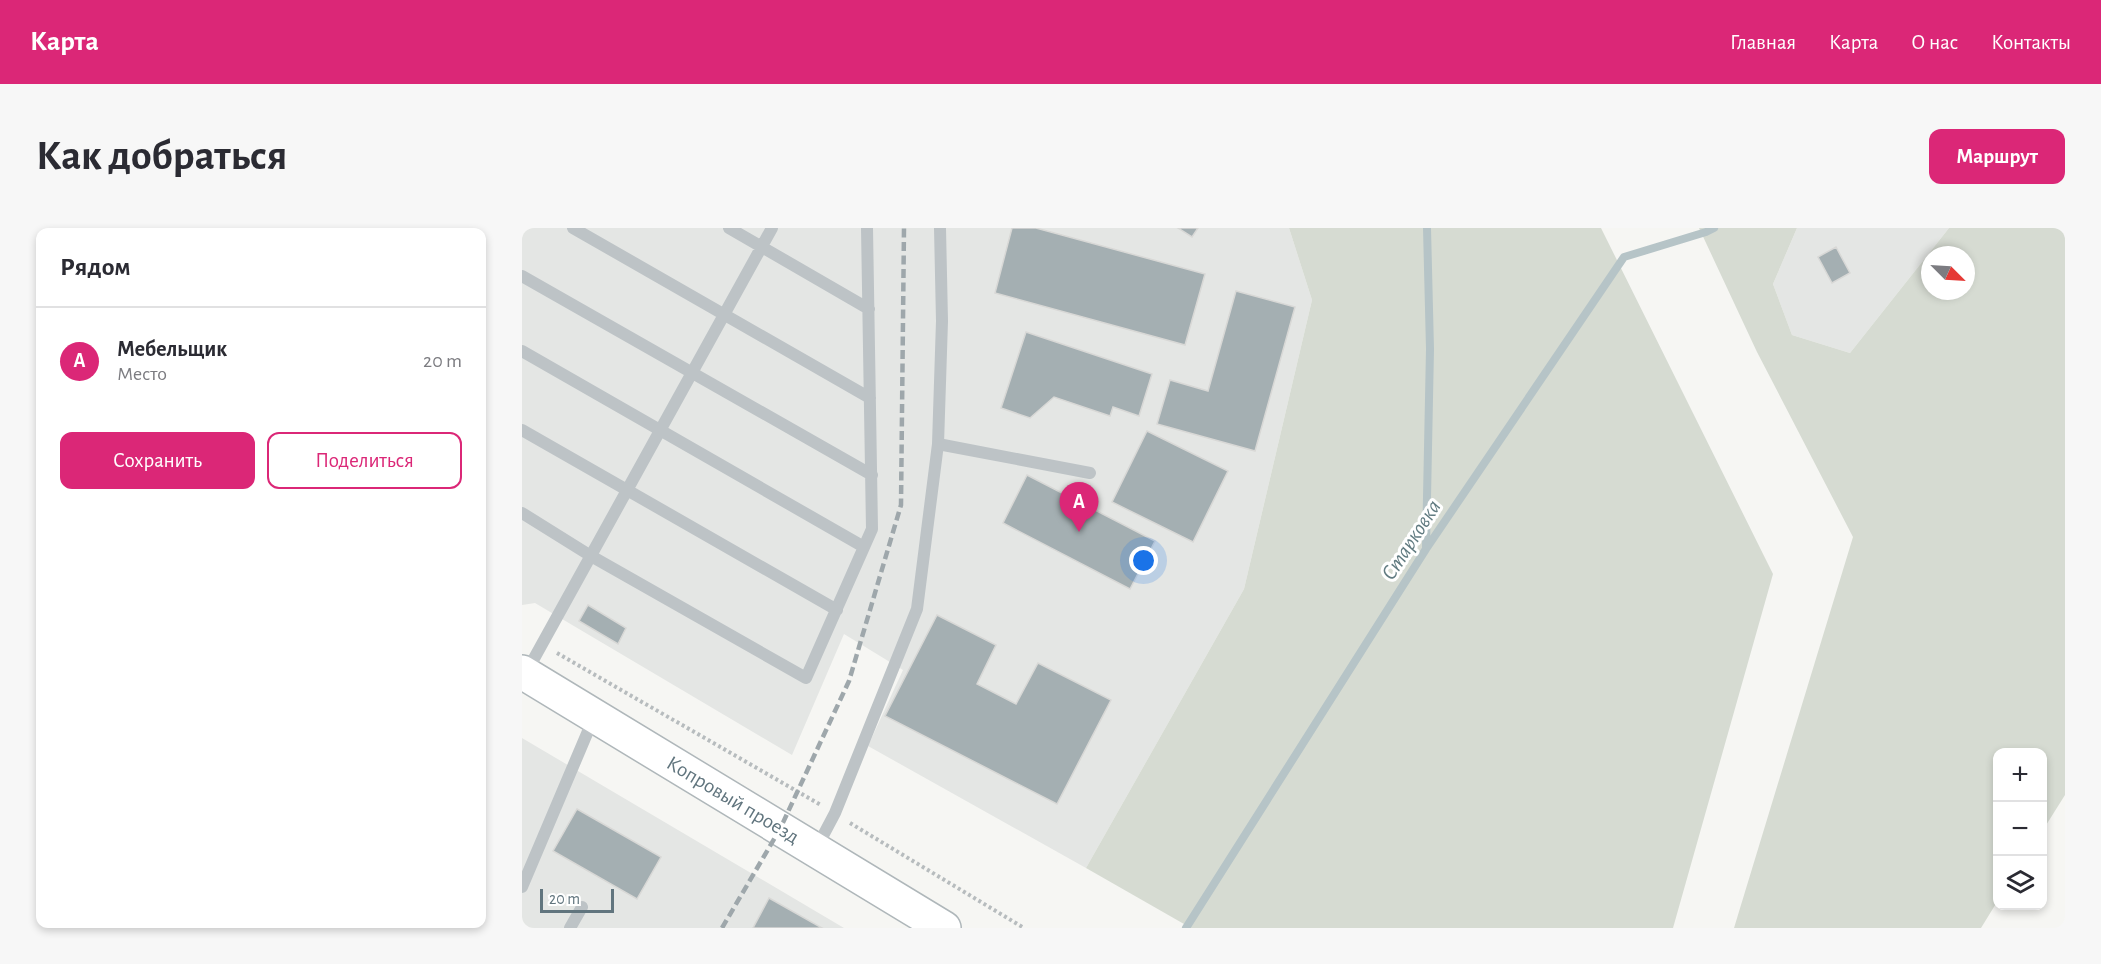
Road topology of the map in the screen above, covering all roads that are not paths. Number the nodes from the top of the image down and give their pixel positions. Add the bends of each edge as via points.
1 (573, 228) edge
2 (729, 228) edge
3 (772, 228) edge
4 (867, 228) edge
5 (940, 228) edge
6 (762, 247) junction
7 (522, 276) edge
8 (869, 309) junction
9 (724, 315) junction
10 (522, 351) edge
11 (692, 373) junction
12 (870, 398) junction
13 (522, 430) edge
14 (660, 430) junction
15 (938, 444) junction
16 (1090, 473) dead end
17 (872, 475) junction
18 (628, 490) junction
19 (522, 513) edge
20 (864, 547) junction
21 (591, 556) junction
22 (837, 610) junction
23 (524, 673) edge
24 (594, 716) junction
25 (816, 850) junction
26 (522, 887) edge
27 (582, 907) dead end
28 (928, 924) edge
29 (570, 928) edge

1 - 9 lane
2 - 6 lane
3 - 6 lane
4 - 8 lane
5 - 15 lane
6 - 8 lane
6 - 9 lane
7 - 11 lane
8 - 12 lane
9 - 11 lane
9 - 12 lane
10 - 14 lane
11 - 14 lane
11 - 17 lane
12 - 17 lane
13 - 18 lane
14 - 18 lane
14 - 20 lane
15 - 16 lane
15 - 25 lane via 917,609
17 - 20 lane via 872,529
18 - 21 lane
18 - 22 lane
19 - 21 lane
20 - 22 lane
21 - 22 lane via 806,678
21 - 23 lane
23 - 24 main road, Копровый проезд
24 - 25 main road, Копровый проезд
24 - 26 lane
25 - 28 main road, Копровый проезд
27 - 29 lane

